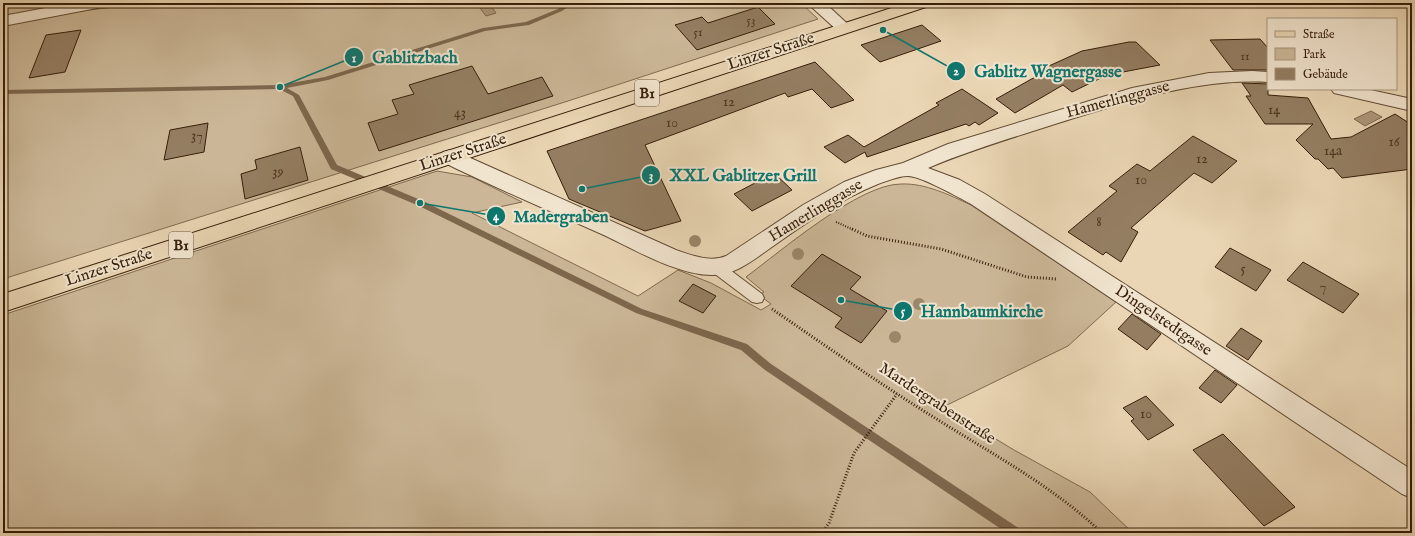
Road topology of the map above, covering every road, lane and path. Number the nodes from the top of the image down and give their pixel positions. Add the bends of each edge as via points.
1 (97, 3) edge
2 (815, 3) edge
3 (923, 3) edge
4 (3, 21) edge
5 (844, 28) junction
6 (1267, 77) edge
7 (1344, 90) edge
8 (1412, 105) edge
9 (450, 157) junction
10 (908, 169) junction
11 (810, 210) junction
12 (716, 267) junction
13 (1058, 279) dead end
14 (757, 298) joint
15 (3, 303) edge
16 (897, 394) junction
17 (1412, 485) edge
18 (822, 533) edge
19 (1102, 533) edge

1 - 4 street
2 - 5 street
3 - 5 main road, Linzer Straße / B1
5 - 9 main road, Linzer Straße / B1
6 - 10 street, Hamerlinggasse via 1209,79 1132,94 954,149
7 - 8 street
9 - 12 street, Hamerlinggasse via 687,263
9 - 15 main road, Linzer Straße / B1
10 - 11 street, Hamerlinggasse via 883,174 850,187
10 - 17 street, Dingelstedtgasse via 932,175 978,199
11 - 12 street, Hamerlinggasse via 734,262
11 - 13 path via 867,236 941,249 1027,277
12 - 14 lane
14 - 16 path, Mardergrabenstraße
16 - 18 path via 854,453 829,523
16 - 19 path, Mardergrabenstraße via 1048,489 1080,512

